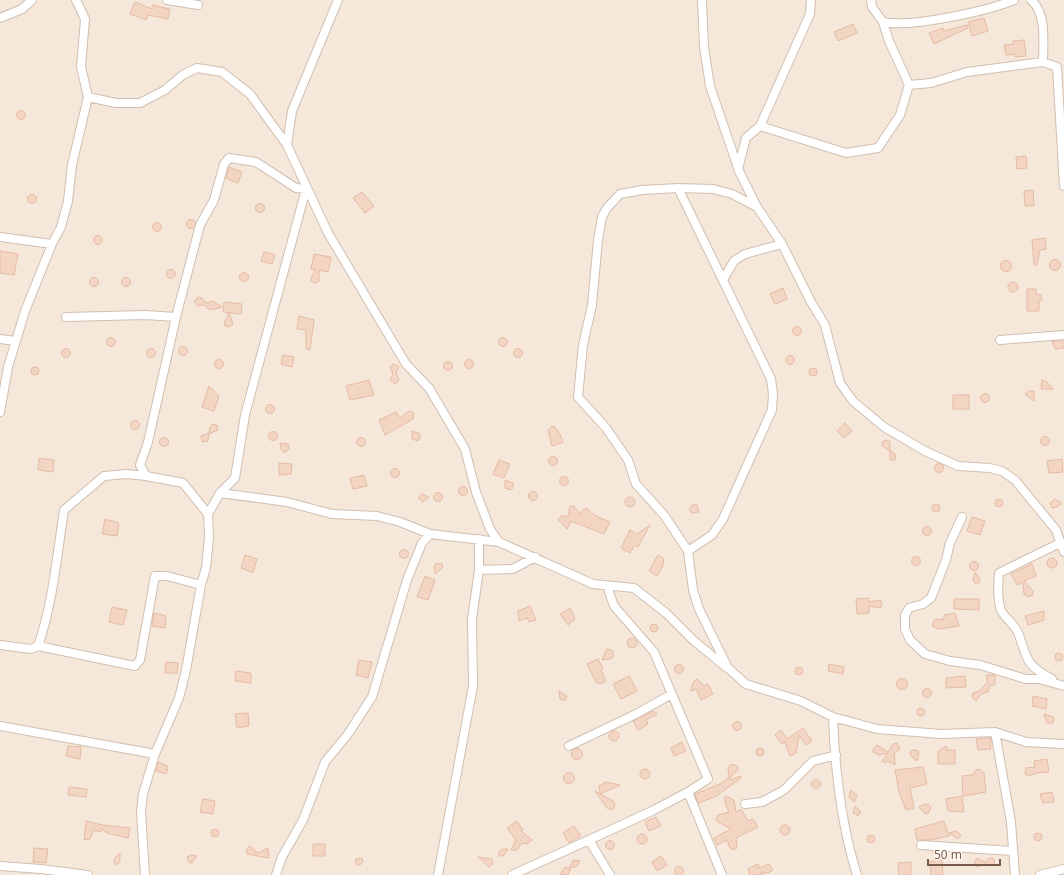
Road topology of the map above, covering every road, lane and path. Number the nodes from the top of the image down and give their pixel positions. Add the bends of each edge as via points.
1 (32, 0) edge
2 (76, 0) edge
3 (167, 0) edge
4 (338, 0) edge
5 (702, 0) edge
6 (811, 0) edge
7 (871, 0) edge
8 (1014, 0) edge
9 (1031, 0) edge
10 (198, 4) dead end
11 (0, 18) edge
12 (883, 22) junction
13 (1043, 62) junction
14 (909, 85) junction
15 (88, 97) junction
16 (760, 126) junction
17 (287, 145) junction
18 (738, 169) junction
19 (1064, 186) edge
20 (678, 188) junction
21 (306, 189) junction
22 (757, 207) junction
23 (0, 237) edge
24 (52, 244) junction
25 (782, 244) junction
26 (722, 280) junction
27 (66, 317) dead end
28 (176, 317) junction
29 (1064, 335) edge
30 (0, 339) edge
31 (1000, 340) dead end
32 (15, 341) junction
33 (0, 412) edge
34 (146, 476) junction
35 (220, 493) junction
36 (208, 514) junction
37 (962, 517) dead end
38 (430, 534) junction
39 (478, 540) junction
40 (499, 542) junction
41 (1060, 543) junction
42 (688, 551) junction
43 (1064, 552) edge
44 (535, 557) junction
45 (479, 570) junction
46 (202, 585) junction
47 (607, 586) junction
48 (0, 645) edge
49 (38, 646) junction
50 (746, 684) junction
51 (1064, 685) edge
52 (672, 694) junction
53 (833, 716) junction
54 (0, 726) edge
55 (995, 732) junction
56 (1064, 744) edge
57 (569, 746) dead end
58 (155, 754) junction
59 (836, 755) junction
60 (688, 792) junction
61 (745, 804) dead end
62 (589, 840) junction
63 (921, 845) dead end
64 (1012, 851) junction
65 (0, 866) edge
66 (1064, 869) edge
67 (88, 875) edge
68 (145, 875) edge
69 (276, 875) edge
70 (438, 875) edge
71 (512, 875) edge
72 (610, 875) edge
73 (722, 875) edge
74 (857, 875) edge
75 (1015, 875) edge
76 (1040, 875) edge

1 - 11 street via 22,8
2 - 15 street via 85,19 81,68
3 - 10 street
4 - 17 street via 292,111
5 - 18 street via 704,47 710,86
6 - 16 street via 810,14
7 - 12 street via 872,7
8 - 12 street via 949,18 894,24
9 - 13 street via 1036,4 1042,21
12 - 14 street
13 - 14 street via 967,72 930,83
13 - 19 street via 1057,67
14 - 16 street via 900,115 878,148 846,153
15 - 17 street via 116,103 140,103 165,90 184,74 197,68 222,72 250,94
15 - 24 street via 72,165 68,201 61,227
16 - 18 street via 746,138
17 - 21 street
18 - 22 street
20 - 22 street via 713,188 732,194
20 - 26 street
20 - 42 street via 620,194 602,218 578,397 606,428 628,460 636,484 664,515
21 - 28 street via 296,188 256,162 229,158 224,164 214,200 200,226
21 - 35 street via 246,415 235,478
21 - 40 street via 328,233 406,364 429,388 464,449 476,492 490,529
22 - 25 street
23 - 24 street
24 - 32 street
25 - 26 street via 744,254 734,261
25 - 41 street via 825,325 840,383 853,401 884,427 925,451 958,466 1002,471 1015,480 1056,530
26 - 42 street via 771,379 772,410 723,519 712,535
27 - 28 street via 145,314
28 - 34 street via 148,442 140,465
29 - 31 street
30 - 32 street
32 - 33 street
34 - 36 street via 182,483
34 - 49 street via 104,476 64,510 43,631
35 - 36 street
35 - 38 street via 287,502 332,514 377,516
36 - 46 street via 209,537
37 - 51 street via 931,598 923,604 909,608 905,615 905,629 910,640 925,654 1026,679 1039,679
38 - 39 street
38 - 69 street via 422,543 407,580 372,697 348,734 325,762 303,820 282,857
39 - 40 street
39 - 45 street
40 - 44 street
41 - 43 street
41 - 51 street via 999,573 998,585 1001,610 1019,634 1020,643 1029,662
42 - 50 street via 693,590 702,615 728,668
44 - 45 street via 513,569
44 - 47 street via 592,584
45 - 70 street via 472,619 474,686
46 - 49 street via 167,576 155,576 140,660 135,666
46 - 58 street via 181,691
47 - 50 street via 634,588
47 - 52 street via 614,606 654,652
48 - 49 street via 31,649
50 - 53 street via 801,701
52 - 57 street
52 - 60 street via 708,779
53 - 55 street via 877,729 941,734
53 - 59 street
54 - 58 street
55 - 56 street via 1026,742
55 - 64 street via 1011,822
58 - 68 street via 142,806
59 - 61 street via 813,761 784,790 762,802
59 - 74 street via 838,791 846,836
60 - 62 street
60 - 73 street
62 - 71 street
62 - 72 street
63 - 64 street
64 - 75 street
65 - 67 street
66 - 76 street

